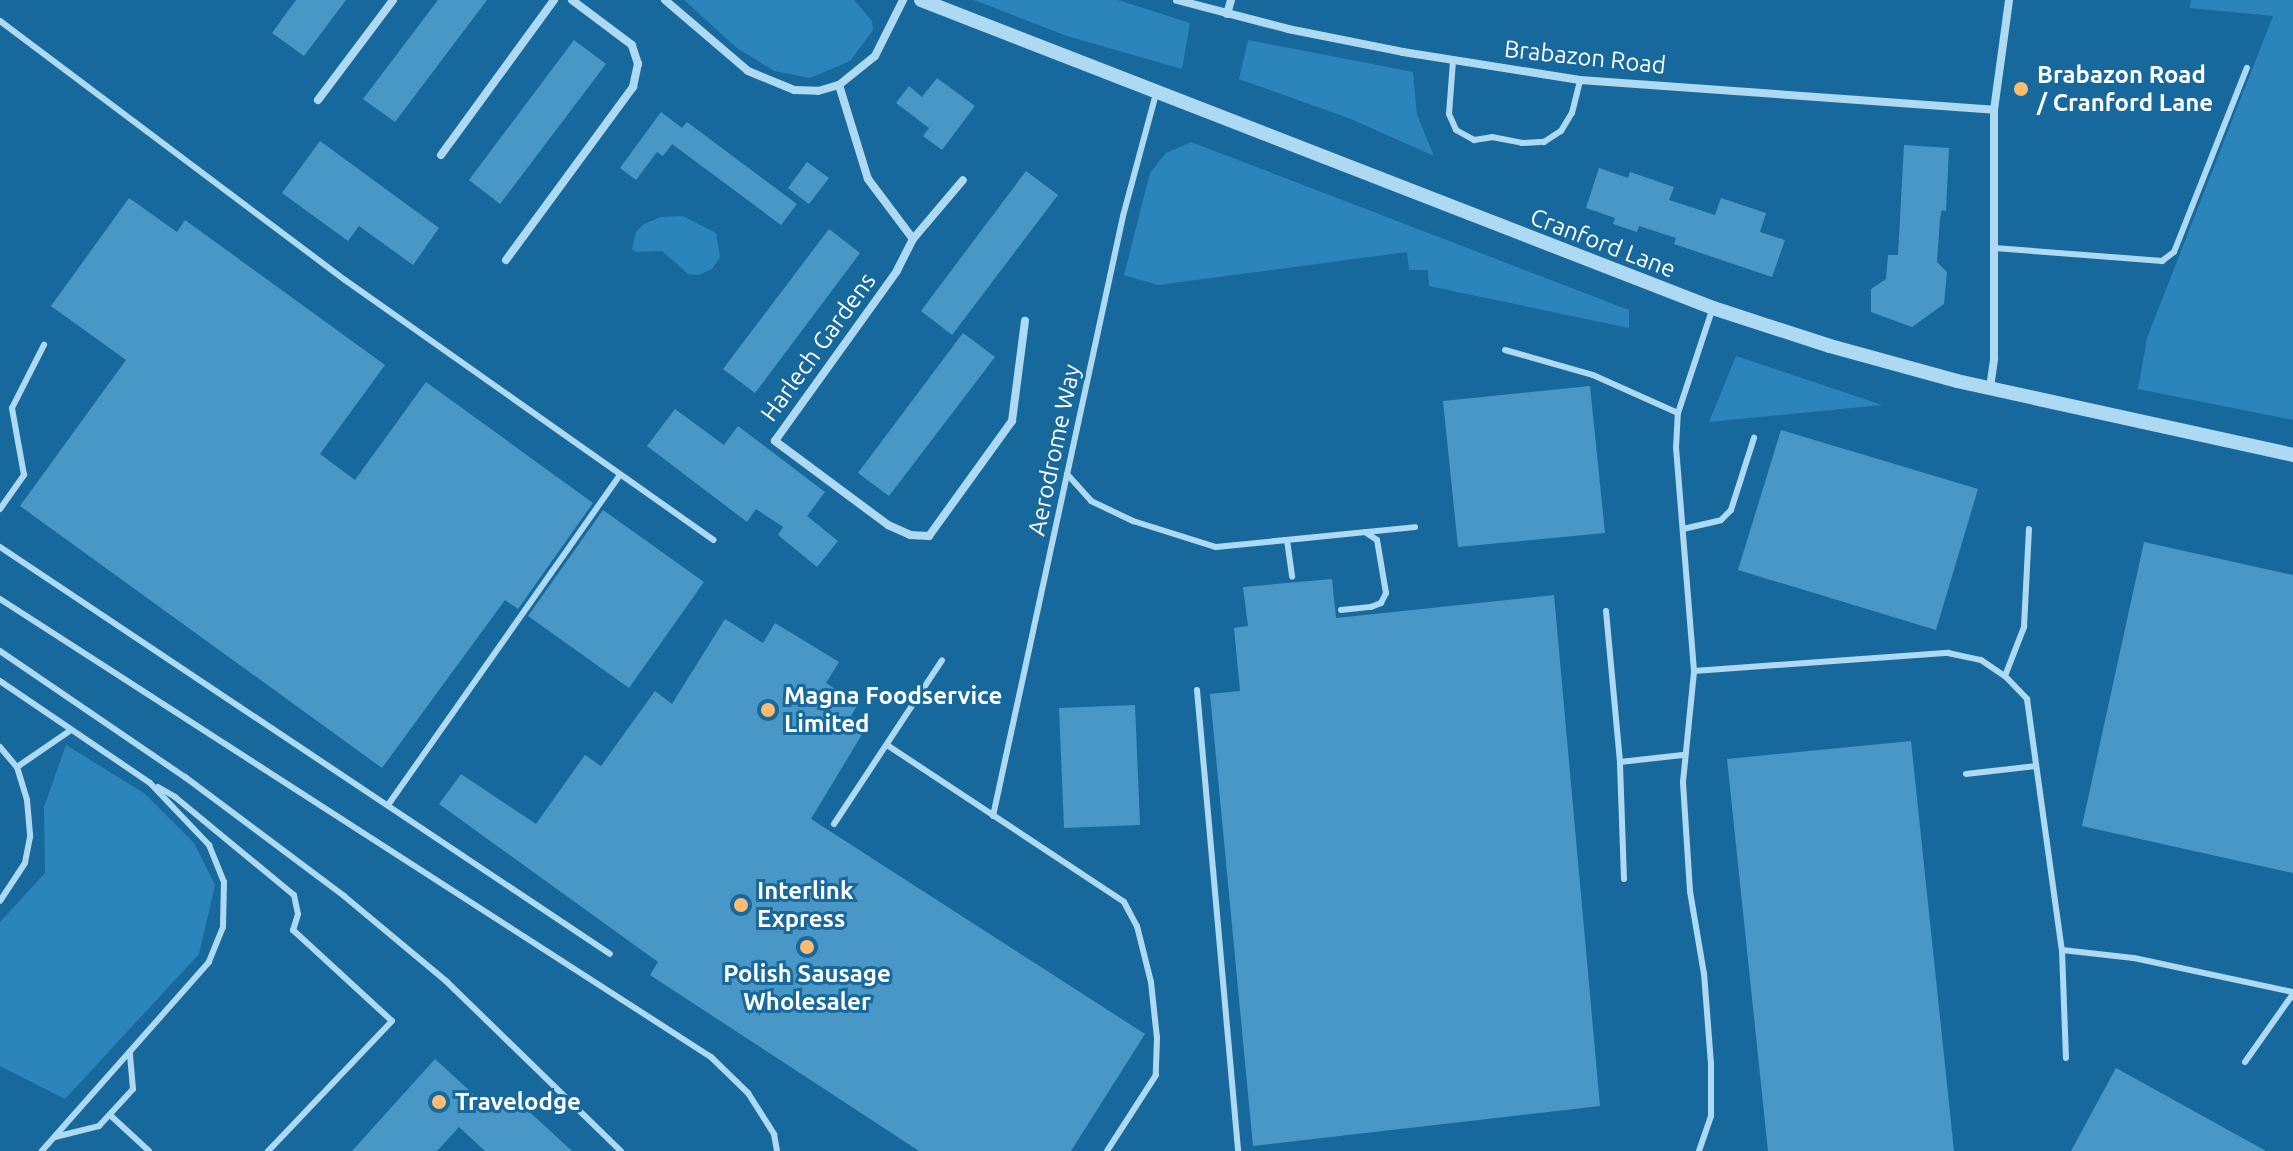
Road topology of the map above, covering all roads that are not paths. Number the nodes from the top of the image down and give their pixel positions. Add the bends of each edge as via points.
1 (393, 0) edge
2 (554, 0) edge
3 (572, 0) edge
4 (665, 0) edge
5 (903, 0) edge
6 (921, 0) edge
7 (1177, 0) edge
8 (1231, 0) edge
9 (2009, 0) edge
10 (1227, 14) junction
11 (0, 21) edge
12 (1453, 61) junction
13 (2247, 68) dead end
14 (1580, 80) junction
15 (839, 85) junction
16 (1156, 93) junction
17 (318, 100) dead end
18 (1994, 110) junction
19 (441, 155) dead end
20 (963, 180) dead end
21 (913, 239) junction
22 (1994, 248) junction
23 (506, 260) dead end
24 (1713, 308) junction
25 (1025, 321) dead end
26 (44, 345) dead end
27 (1505, 350) dead end
28 (1990, 388) junction
29 (1678, 413) junction
30 (1754, 438) dead end
31 (2293, 455) edge
32 (1067, 474) junction
33 (620, 475) junction
34 (0, 509) edge
35 (1415, 527) dead end
36 (1683, 529) junction
37 (2029, 529) dead end
38 (1365, 532) junction
39 (714, 540) dead end
40 (1287, 540) junction
41 (0, 547) edge
42 (1292, 577) dead end
43 (0, 599) edge
44 (1341, 610) dead end
45 (1606, 611) dead end
46 (0, 651) edge
47 (942, 660) dead end
48 (1694, 671) junction
49 (2005, 676) junction
50 (0, 681) edge
51 (1197, 690) dead end
52 (71, 730) junction
53 (887, 745) junction
54 (0, 747) edge
55 (1683, 755) junction
56 (1620, 762) junction
57 (2036, 766) junction
58 (17, 767) junction
59 (1966, 774) dead end
60 (150, 783) junction
61 (388, 805) junction
62 (993, 816) junction
63 (834, 824) dead end
64 (1624, 879) dead end
65 (0, 901) edge
66 (2062, 950) junction
67 (610, 954) dead end
68 (2293, 993) edge
69 (130, 1052) junction
70 (2066, 1058) dead end
71 (2245, 1062) dead end
72 (110, 1115) junction
73 (54, 1137) junction
74 (42, 1151) edge
75 (149, 1151) edge
76 (268, 1151) edge
77 (621, 1151) edge
78 (777, 1151) edge
79 (1107, 1151) edge
80 (1238, 1151) edge
81 (1699, 1151) edge

1 - 17 street
2 - 19 street
3 - 23 street via 632,45 638,64 633,87
4 - 15 street via 748,71 794,90
5 - 15 street via 875,56
6 - 16 street, Cranford Lane
7 - 10 street, Brabazon Road
8 - 10 street
9 - 18 street
10 - 12 street, Brabazon Road
11 - 33 lane via 345,280
12 - 14 street, Brabazon Road
12 - 14 lane via 1449,114 1456,130 1474,140 1544,142 1561,131 1572,113
13 - 22 lane via 2174,252 2162,261
14 - 18 street, Brabazon Road
15 - 21 street via 868,179
16 - 24 street, Cranford Lane
16 - 32 lane, Aerodrome Way via 1123,216
18 - 22 street
20 - 21 street, Harlech Gardens
21 - 25 street, Harlech Gardens via 897,271 775,441 888,525 929,536 1012,421
22 - 28 street
24 - 28 street, Cranford Lane via 1896,366
24 - 29 lane
26 - 34 lane via 12,408 24,475
27 - 29 lane via 1593,375
28 - 31 street, Cranford Lane
29 - 36 lane
30 - 36 lane via 1731,510 1721,520
32 - 40 lane via 1091,501 1133,521 1216,547
32 - 62 lane, Aerodrome Way
33 - 39 lane
33 - 61 lane
35 - 38 lane
36 - 48 lane
37 - 49 lane via 2024,627
38 - 40 lane
38 - 44 lane via 1377,540 1386,593 1371,607
40 - 42 lane
41 - 61 lane
43 - 78 lane via 711,1057 748,1093 774,1134
45 - 56 lane
46 - 77 lane via 185,777 344,896 457,991
47 - 53 lane
48 - 49 lane via 1948,653 1981,660
48 - 55 lane via 1693,711
49 - 57 lane via 2027,699
50 - 52 lane
51 - 80 lane
52 - 58 lane
52 - 60 lane
53 - 62 lane
53 - 63 lane
54 - 58 lane
55 - 56 lane
55 - 81 lane via 1690,891 1711,1064 1711,1116
56 - 64 lane
57 - 59 lane
57 - 66 lane
58 - 65 lane via 30,837 25,863
60 - 69 lane via 209,845 224,882 223,927 209,962
60 - 76 lane via 175,797 294,895 298,914 293,930 392,1021
61 - 67 lane
62 - 79 lane via 1124,902 1137,926 1151,982 1156,1075
66 - 68 lane via 2134,958
66 - 70 lane
68 - 71 lane
69 - 72 lane via 133,1089
69 - 73 lane
72 - 73 lane via 99,1126
72 - 75 lane
73 - 74 lane

